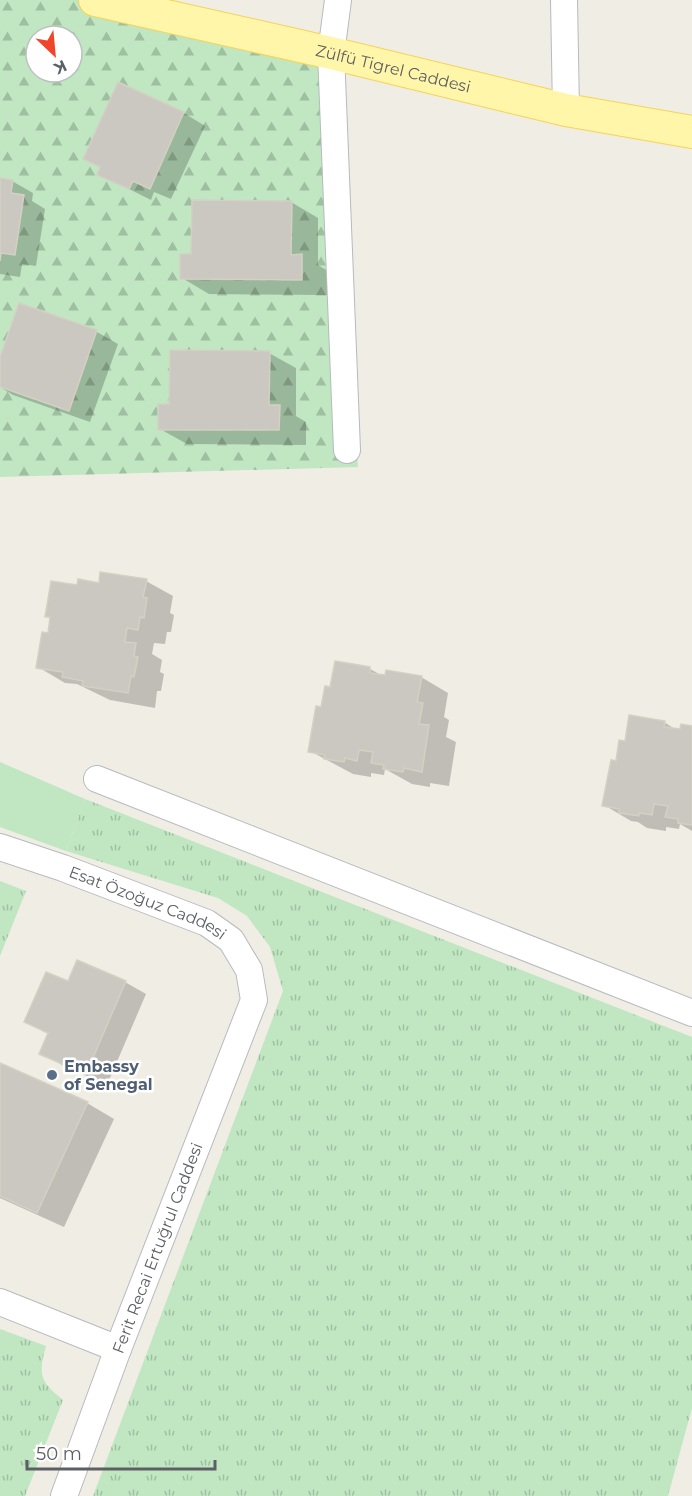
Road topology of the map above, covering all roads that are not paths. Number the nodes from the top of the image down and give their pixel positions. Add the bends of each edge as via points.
1 (95, 0) edge
2 (338, 0) edge
3 (564, 0) edge
4 (331, 53) junction
5 (566, 110) junction
6 (692, 132) edge
7 (347, 450) dead end
8 (97, 779) dead end
9 (0, 847) edge
10 (254, 1000) joint
11 (692, 1013) edge
12 (0, 1302) edge
13 (118, 1349) junction
14 (64, 1496) edge

1 - 4 main road, Zülfü Tigrel Caddesi
2 - 4 street
3 - 5 street
4 - 5 main road, Zülfü Tigrel Caddesi
4 - 7 street
5 - 6 main road, Zülfü Tigrel Caddesi
8 - 11 street
9 - 10 street, Esat Özoğuz Caddesi via 207,923 231,940 249,970
10 - 13 street, Ferit Recai Ertuğrul Caddesi
12 - 13 street
13 - 14 street, Ferit Recai Ertuğrul Caddesi

